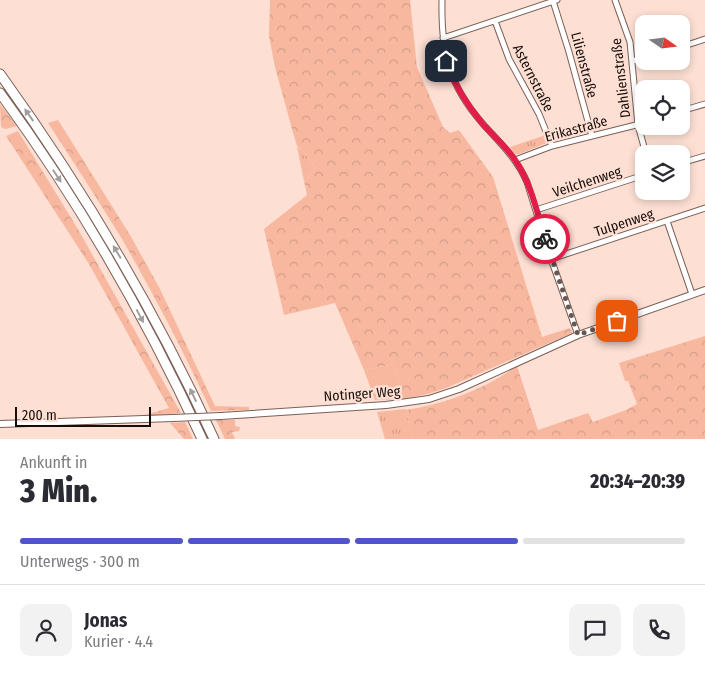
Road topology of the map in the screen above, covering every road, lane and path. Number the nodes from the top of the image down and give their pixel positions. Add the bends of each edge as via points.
1 (442, 0) edge
2 (615, 0) edge
3 (555, 1) edge
4 (495, 21) junction
5 (443, 38) junction
6 (705, 39) edge
7 (690, 44) edge
8 (635, 60) edge
9 (632, 61) junction
10 (0, 74) edge
11 (635, 82) edge
12 (0, 93) edge
13 (705, 104) edge
14 (690, 108) edge
15 (635, 125) edge
16 (592, 136) junction
17 (552, 146) junction
18 (705, 156) edge
19 (515, 160) junction
20 (690, 161) edge
21 (635, 179) edge
22 (705, 208) edge
23 (536, 210) junction
24 (667, 221) junction
25 (551, 259) junction
26 (705, 290) edge
27 (692, 294) junction
28 (578, 335) junction
29 (0, 424) edge
30 (202, 439) edge
31 (214, 439) edge

1 - 5 street
2 - 9 street, Dahlienstraße via 627,30
3 - 4 street
3 - 16 street, Lilienstraße
4 - 5 street
4 - 17 street, Asternstraße via 509,59 539,114
5 - 19 street via 446,61 457,88 482,124
6 - 7 street
8 - 9 street
9 - 11 street, Dahlienstraße
31 -> 10 highway via 126,267
12 -> 30 highway via 54,170 116,272
13 - 14 street
15 - 16 street, Erikastraße
16 - 17 street, Erikastraße
17 - 19 street, Erikastraße
18 - 20 street
19 - 23 street via 527,182
21 - 23 street, Veilchenweg
22 - 24 street, Tulpenweg
23 - 25 street
24 - 25 street, Tulpenweg
24 - 27 street
25 - 28 street
26 - 27 street, Notinger Weg
27 - 28 street, Notinger Weg
28 - 29 street, Notinger Weg, bridge via 459,389 428,399 386,405 221,416

